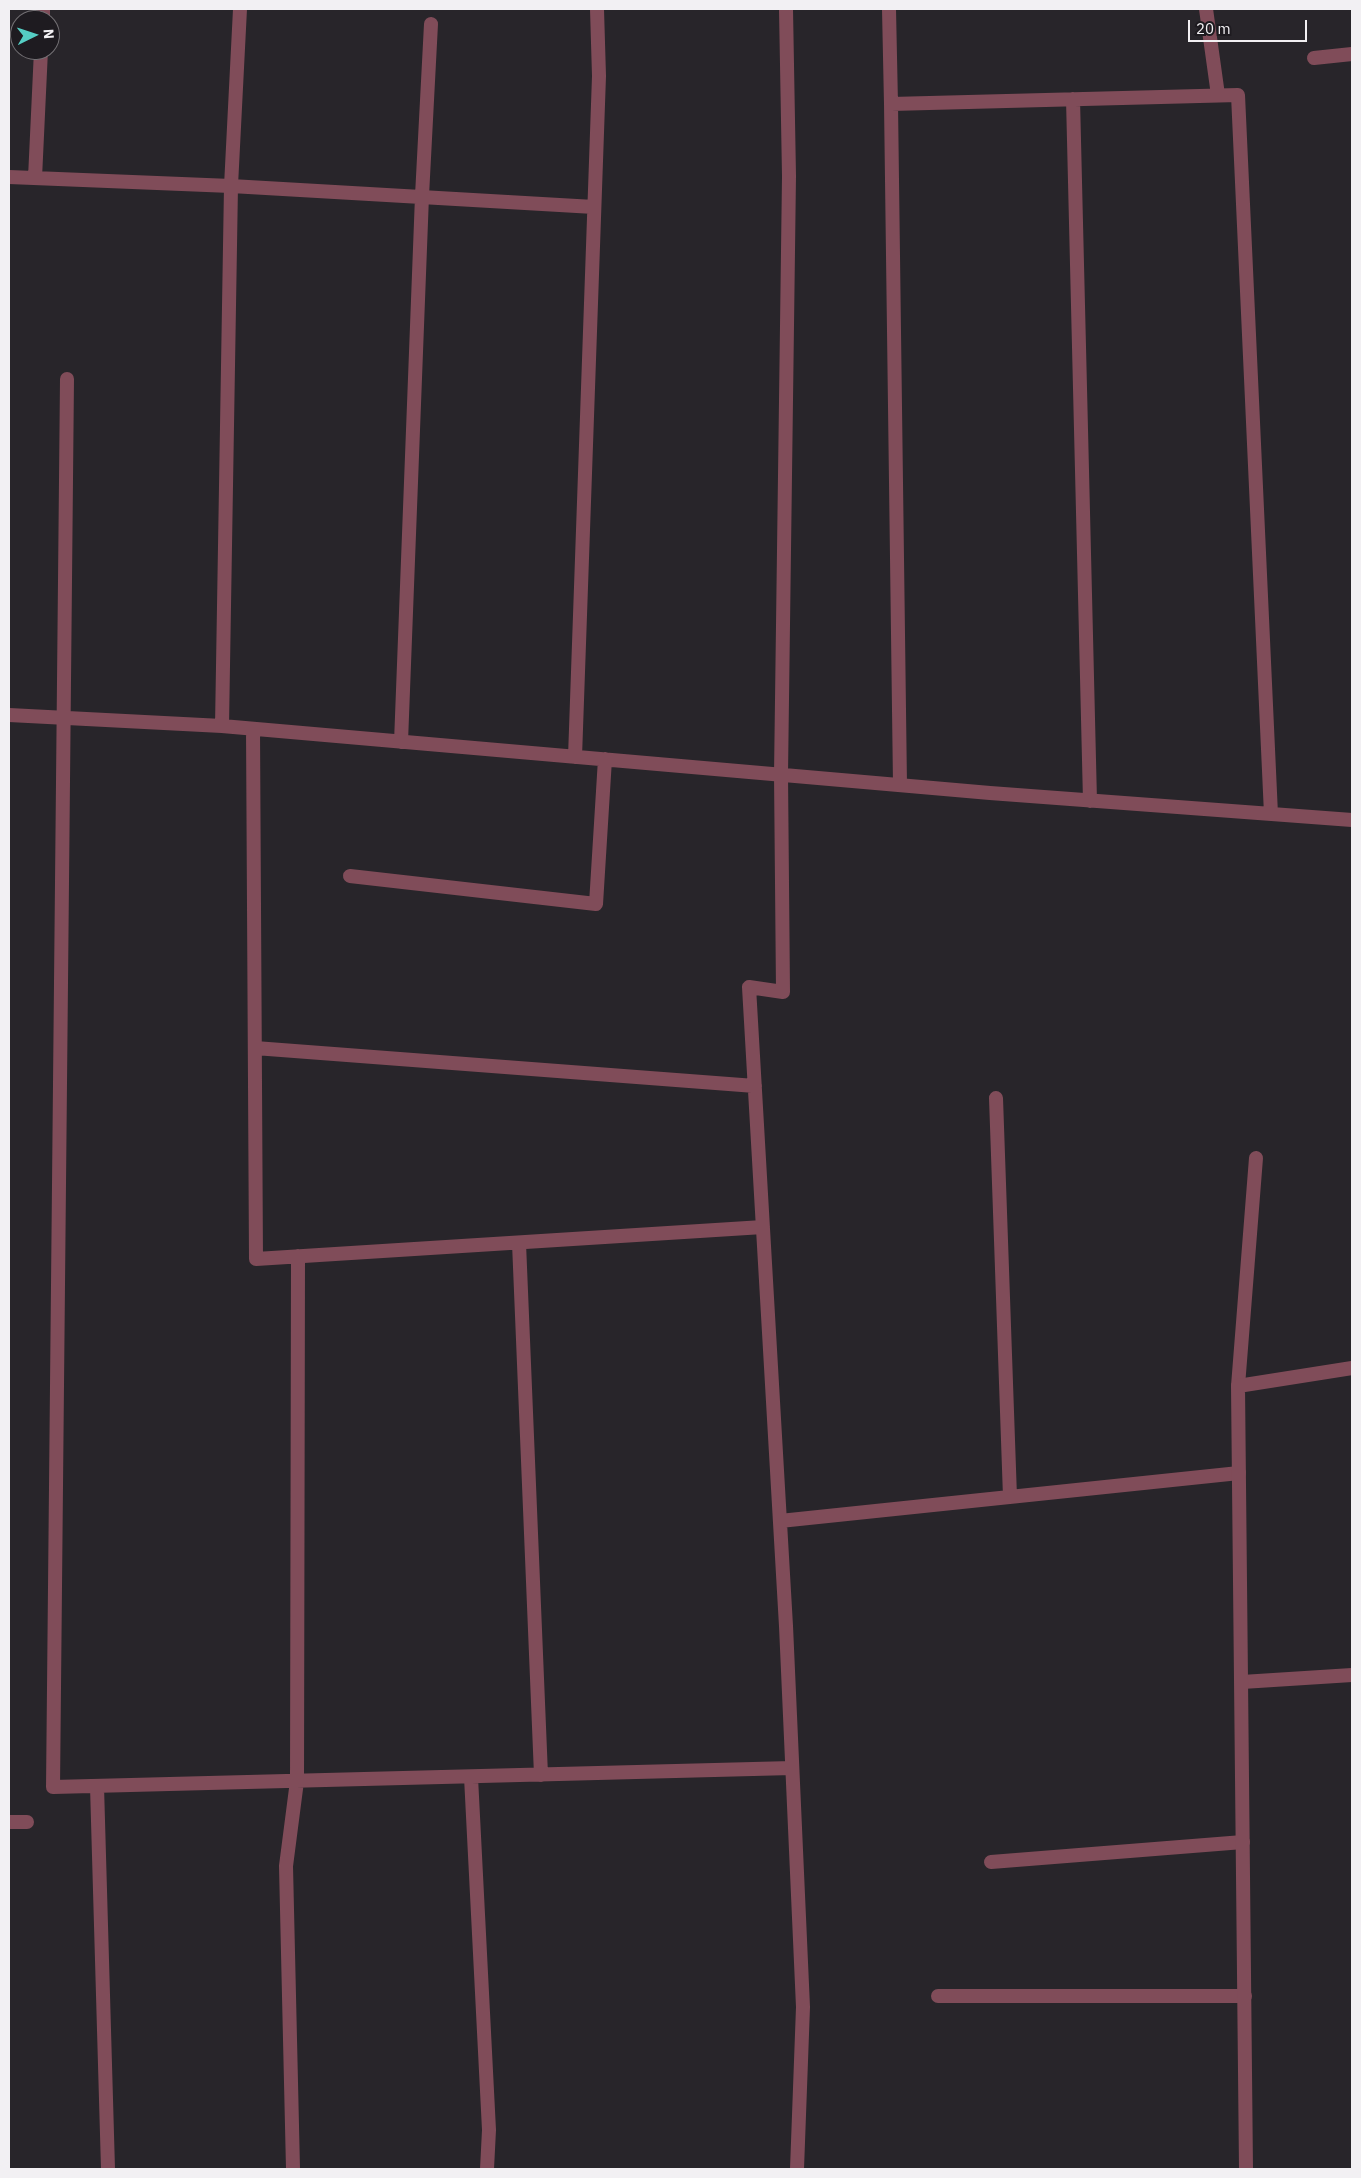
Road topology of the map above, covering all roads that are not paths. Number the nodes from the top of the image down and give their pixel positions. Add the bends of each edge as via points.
1 (240, 9) edge
2 (597, 9) edge
3 (786, 9) edge
4 (889, 9) edge
5 (1206, 9) edge
6 (431, 24) dead end
7 (1352, 54) edge
8 (1314, 58) dead end
9 (41, 60) edge
10 (1218, 96) junction
11 (1073, 99) junction
12 (891, 104) junction
13 (9, 177) edge
14 (36, 178) junction
15 (231, 186) junction
16 (422, 196) junction
17 (594, 206) junction
18 (67, 380) dead end
19 (9, 715) edge
20 (65, 718) junction
21 (222, 726) junction
22 (254, 729) junction
23 (401, 742) junction
24 (575, 757) junction
25 (605, 759) junction
26 (781, 774) junction
27 (900, 785) junction
28 (1090, 801) junction
29 (1271, 814) junction
30 (1352, 820) edge
31 (350, 876) dead end
32 (255, 1048) junction
33 (755, 1086) junction
34 (996, 1098) dead end
35 (1256, 1158) dead end
36 (763, 1227) junction
37 (519, 1243) junction
38 (298, 1256) junction
39 (1352, 1368) edge
40 (1238, 1386) junction
41 (1239, 1473) junction
42 (1010, 1497) junction
43 (780, 1522) junction
44 (1352, 1675) edge
45 (1242, 1682) junction
46 (792, 1768) junction
47 (541, 1775) junction
48 (470, 1777) junction
49 (297, 1782) junction
50 (97, 1786) junction
51 (9, 1822) edge
52 (27, 1822) dead end
53 (1243, 1842) junction
54 (991, 1862) dead end
55 (938, 1996) dead end
56 (1245, 1996) junction
57 (108, 2169) edge
58 (293, 2169) edge
59 (488, 2169) edge
60 (797, 2169) edge
61 (1246, 2169) edge

1 - 15 street
2 - 17 street via 599,76
3 - 26 street via 789,176
4 - 12 street
5 - 10 street
6 - 16 street
7 - 8 street
9 - 14 street
10 - 11 street
10 - 29 street via 1238,95
11 - 12 street
11 - 28 street
12 - 27 street
13 - 14 street
14 - 15 street
15 - 16 street
15 - 21 street
16 - 17 street
16 - 23 street
17 - 24 street
18 - 20 street
19 - 20 street
20 - 21 street
20 - 50 street via 53,1787
21 - 22 street
22 - 23 street
22 - 32 street
23 - 24 street
24 - 25 street
25 - 26 street
25 - 31 street via 596,904
26 - 27 street
26 - 33 street via 783,992 749,987
27 - 28 street
28 - 29 street
29 - 30 street
32 - 33 street
32 - 38 street via 256,1259
33 - 36 street
34 - 42 street
35 - 40 street
36 - 37 street
36 - 43 street
37 - 38 street
37 - 47 street
38 - 49 street
39 - 40 street
40 - 41 street
41 - 42 street
41 - 45 street
42 - 43 street
43 - 46 street
44 - 45 street
45 - 53 street
46 - 47 street
46 - 60 street via 803,2007
47 - 48 street
48 - 49 street
48 - 59 street via 489,2130
49 - 50 street
49 - 58 street via 286,1866
50 - 57 street
51 - 52 street
53 - 54 street
53 - 56 street
55 - 56 street
56 - 61 street

